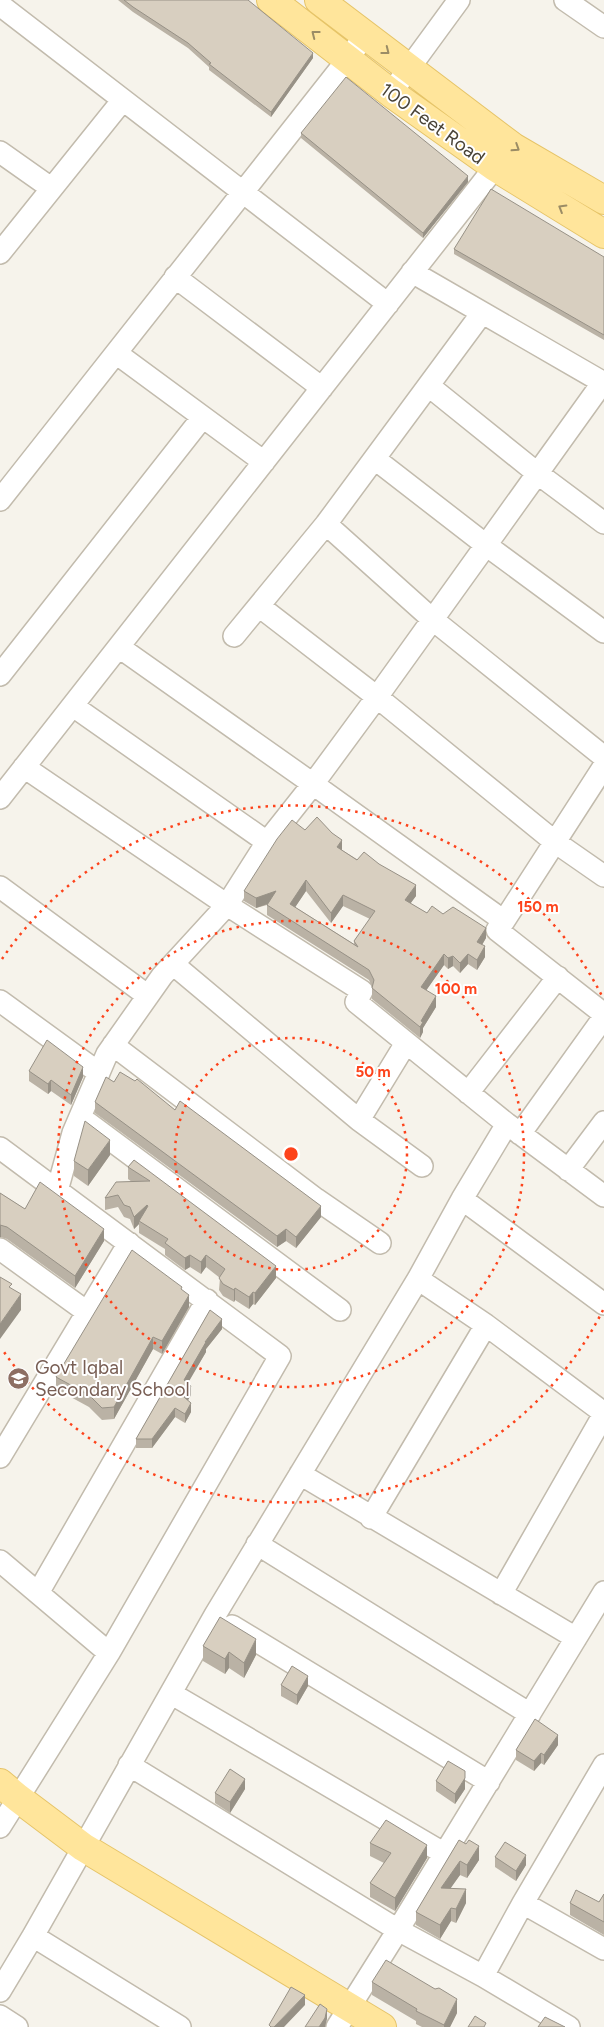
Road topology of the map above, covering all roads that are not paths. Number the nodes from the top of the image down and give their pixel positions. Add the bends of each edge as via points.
1 (271, 0) edge
2 (319, 0) edge
3 (460, 0) edge
4 (565, 0) edge
5 (0, 5) edge
6 (604, 27) edge
7 (364, 35) junction
8 (348, 59) junction
9 (408, 68) junction
10 (391, 93) junction
11 (122, 101) junction
12 (0, 152) edge
13 (495, 167) junction
14 (51, 188) junction
15 (242, 192) junction
16 (604, 200) edge
17 (604, 234) edge
18 (0, 253) edge
19 (412, 272) junction
20 (175, 277) junction
21 (388, 304) junction
22 (482, 313) junction
23 (116, 353) junction
24 (603, 383) edge
25 (429, 386) junction
26 (322, 388) junction
27 (202, 418) junction
28 (374, 459) junction
29 (264, 462) junction
30 (537, 473) junction
31 (0, 500) edge
32 (604, 523) edge
33 (326, 524) junction
34 (486, 545) junction
35 (259, 606) junction
36 (432, 619) junction
37 (604, 632) edge
38 (234, 636) dead end
39 (119, 647) junction
40 (0, 675) edge
41 (376, 697) junction
42 (73, 706) junction
43 (604, 757) edge
44 (604, 766) edge
45 (24, 767) junction
46 (313, 784) junction
47 (0, 798) edge
48 (267, 842) junction
49 (555, 842) junction
50 (604, 876) edge
51 (0, 887) edge
52 (227, 905) junction
53 (504, 921) junction
54 (173, 964) junction
55 (558, 977) junction
56 (148, 996) junction
57 (0, 1001) edge
58 (604, 1015) edge
59 (406, 1042) junction
60 (113, 1046) junction
61 (99, 1073) junction
62 (468, 1093) junction
63 (80, 1117) junction
64 (359, 1120) junction
65 (604, 1122) edge
66 (514, 1129) junction
67 (0, 1148) edge
68 (422, 1166) dead end
69 (568, 1170) junction
70 (57, 1191) junction
71 (604, 1196) edge
72 (462, 1199) junction
73 (129, 1243) junction
74 (380, 1244) dead end
75 (0, 1250) edge
76 (418, 1279) junction
77 (207, 1300) junction
78 (604, 1304) edge
79 (340, 1310) dead end
80 (87, 1312) junction
81 (486, 1325) junction
82 (604, 1414) edge
83 (0, 1456) edge
84 (300, 1474) junction
85 (371, 1518) junction
86 (257, 1544) junction
87 (0, 1560) edge
88 (604, 1592) edge
89 (38, 1593) junction
90 (501, 1594) junction
91 (215, 1615) junction
92 (576, 1638) junction
93 (109, 1653) junction
94 (172, 1694) junction
95 (530, 1714) junction
96 (129, 1765) junction
97 (604, 1765) edge
98 (489, 1782) junction
99 (598, 1790) edge
100 (9, 1791) edge
101 (0, 1827) edge
102 (83, 1847) junction
103 (445, 1854) junction
104 (523, 1904) junction
105 (398, 1930) junction
106 (33, 1936) junction
107 (604, 1949) edge
108 (483, 1976) junction
109 (0, 1991) edge
110 (0, 2016) edge
111 (343, 2018) edge
112 (18, 2027) edge
113 (180, 2027) edge
114 (382, 2027) edge
115 (569, 2027) edge

8 -> 1 main road, 100 Feet Road
2 - 7 main road, 100 Feet Road
3 - 9 street
4 - 6 street
5 - 11 street
7 - 8 street
7 -> 9 main road, 100 Feet Road
8 - 10 main road, 100 Feet Road
8 - 15 street
9 - 10 street
9 -> 16 main road, 100 Feet Road via 513,147
10 - 13 main road, 100 Feet Road
11 - 14 street
11 - 15 street
12 - 14 street
17 -> 13 main road, 100 Feet Road
13 - 19 street
14 - 18 street
15 - 20 street
15 - 21 street
19 - 21 street
19 - 22 street
20 - 23 street
20 - 26 street
21 - 26 street
22 - 24 street
22 - 25 street
23 - 27 street
23 - 31 street
24 - 30 street
25 - 28 street
25 - 30 street
26 - 29 street
27 - 29 street
27 - 40 street
28 - 33 street
28 - 34 street
29 - 39 street
30 - 32 street
30 - 34 street
33 - 35 street
33 - 36 street
34 - 36 street
34 - 37 street
35 - 38 street
35 - 41 street
36 - 41 street
36 - 43 street
39 - 42 street
39 - 46 street
41 - 46 street
41 - 49 street
42 - 45 street
42 - 48 street
44 - 49 street
45 - 47 street
45 - 52 street
46 - 48 street
46 - 53 street
48 - 52 street
49 - 50 street
49 - 53 street
51 - 56 street
52 - 54 street
52 - 59 street via 362,991 356,1002
53 - 55 street via 497,930
54 - 56 street
54 - 64 street
55 - 58 street
55 - 62 street
56 - 60 street
57 - 61 street
58 - 66 street
59 - 62 street
59 - 64 street
60 - 61 street
60 - 74 street
61 - 63 street
62 - 66 street
63 - 70 street
63 - 79 street
64 - 68 street
65 - 69 street
66 - 69 street
66 - 72 street
67 - 70 street
69 - 71 street
70 - 73 street
72 - 76 street
72 - 78 street
73 - 77 street
73 - 80 street
75 - 80 street
76 - 81 street
76 - 84 street
77 - 89 street
77 - 93 street via 280,1356
80 - 83 street
81 - 82 street
81 - 85 street
82 - 90 street
84 - 85 street
84 - 86 street
85 - 90 street
86 - 91 street
86 - 95 street
87 - 89 street
88 - 92 street
89 - 93 street
90 - 92 street
91 - 94 street
91 - 98 street
92 - 95 street
93 - 100 street
94 - 96 street
94 - 103 street
95 - 98 street
96 - 102 street
96 - 105 street
97 - 99 street
98 - 103 street
99 - 104 street
100 - 101 street
100 - 102 main road
102 - 106 street
102 - 111 main road
103 - 105 street
104 - 107 street
104 - 108 street
105 - 108 street
105 - 111 street
106 - 109 street
106 - 113 street
108 - 115 street
110 - 112 street
111 - 114 main road

